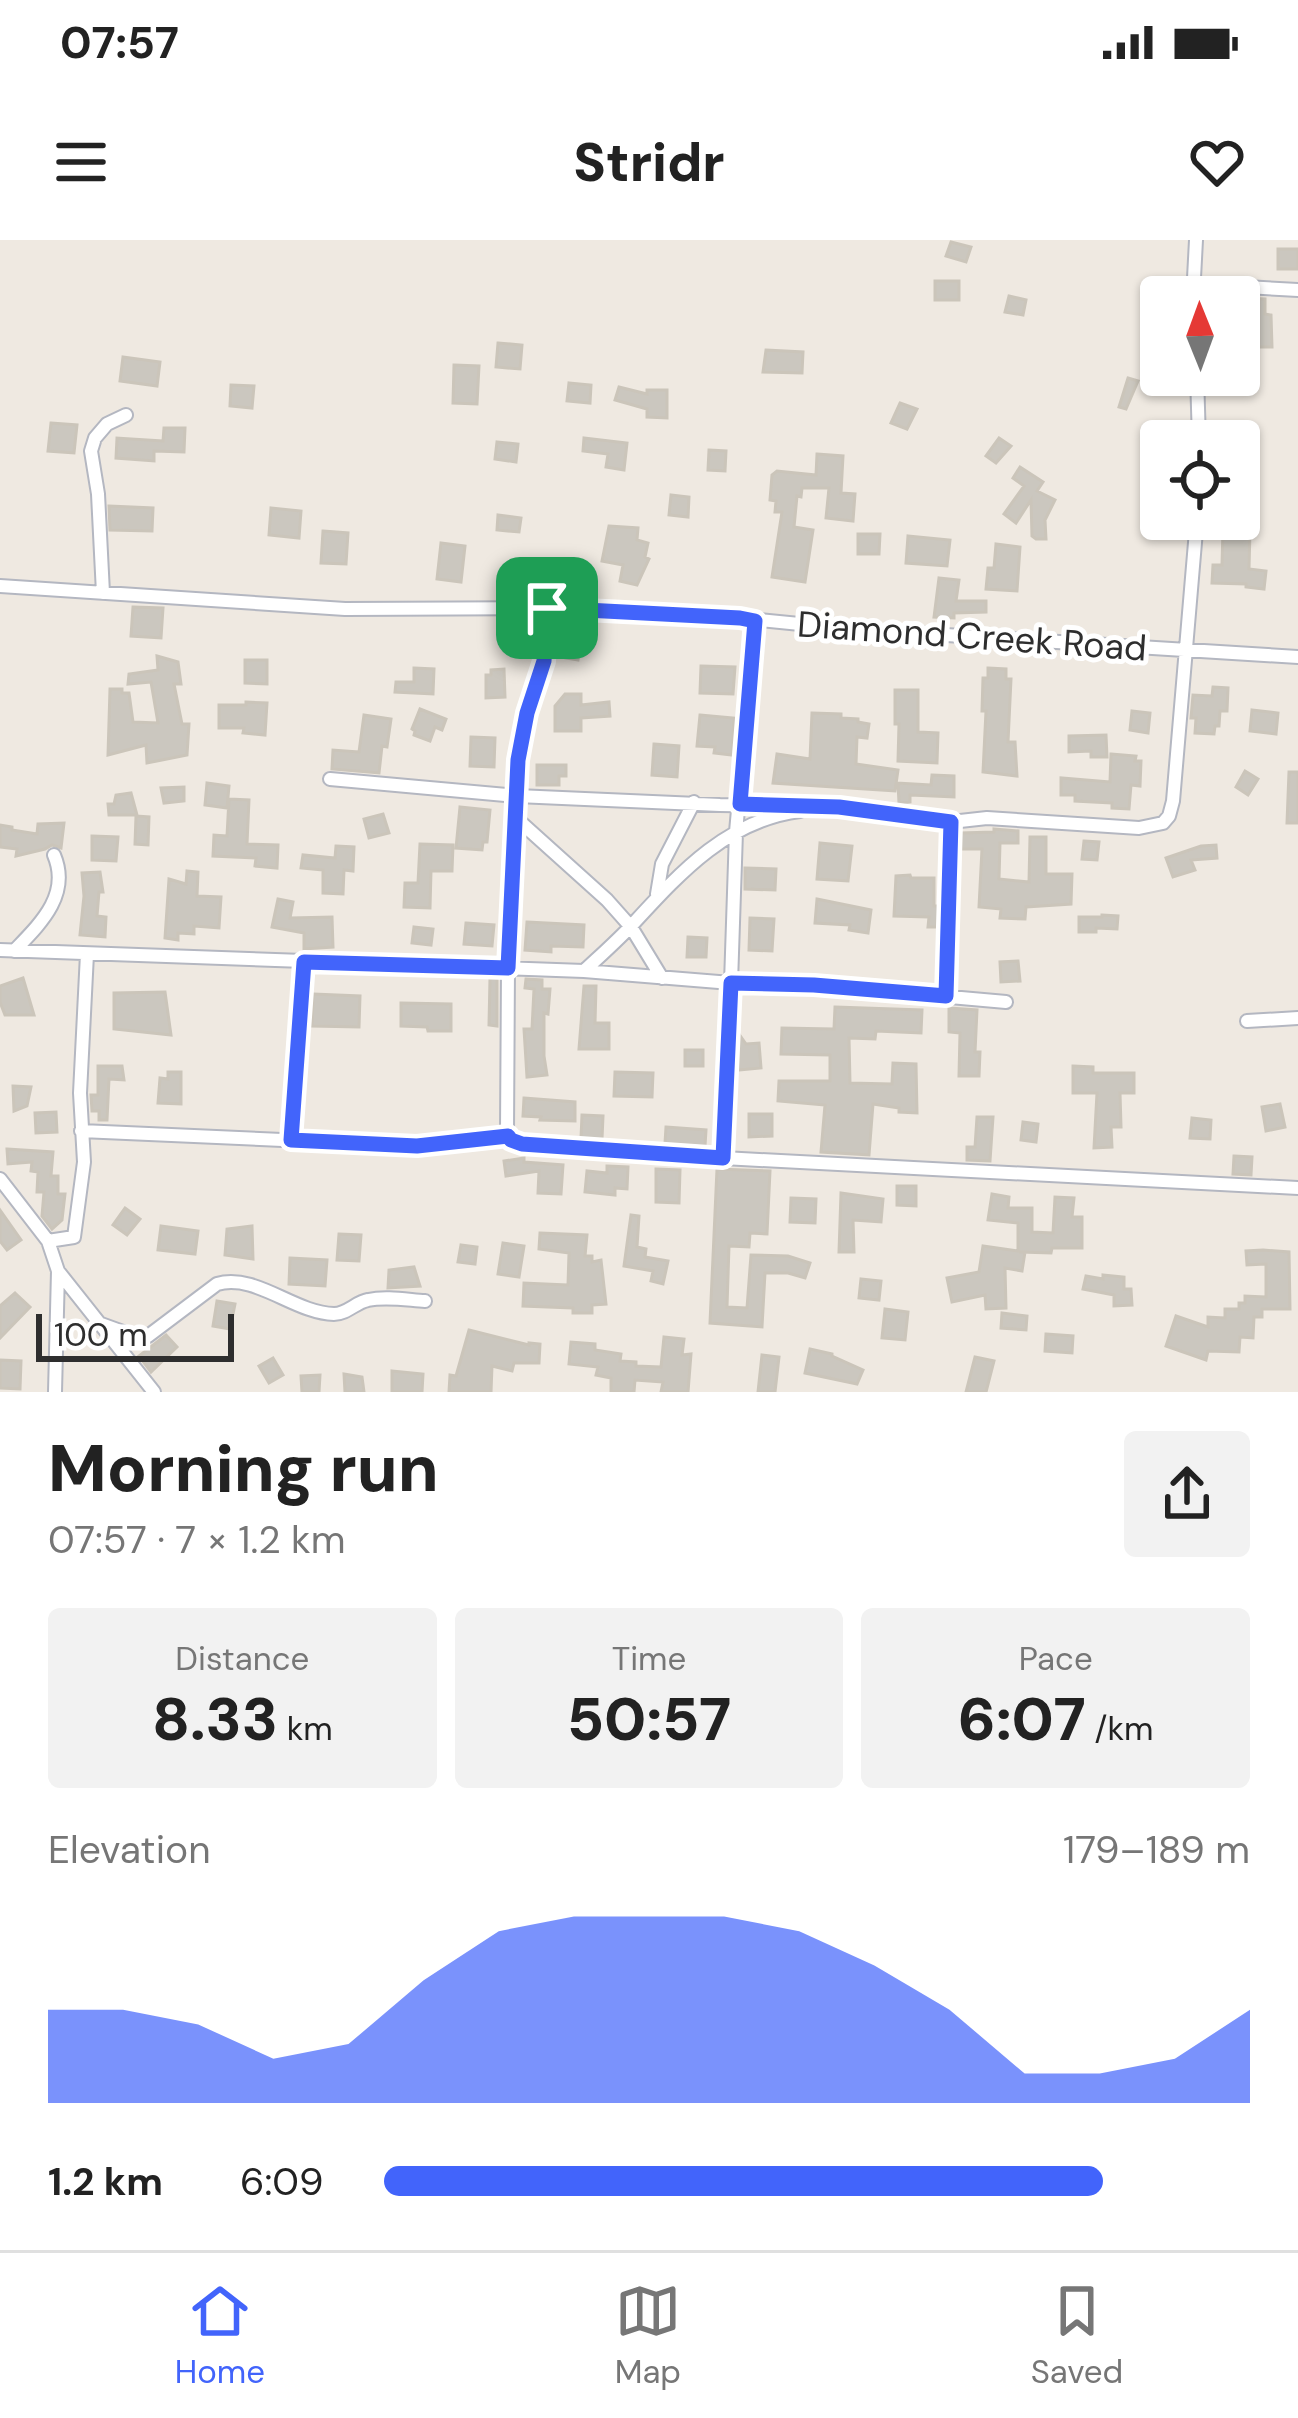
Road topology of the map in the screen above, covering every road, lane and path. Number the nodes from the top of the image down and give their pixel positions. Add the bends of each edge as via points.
1 (1196, 240) edge
2 (1194, 276) edge
3 (1260, 290) edge
4 (1298, 290) edge
5 (126, 415) dead end
6 (1195, 540) edge
7 (0, 586) edge
8 (103, 593) junction
9 (547, 608) junction
10 (755, 621) junction
11 (1187, 651) junction
12 (1298, 657) edge
13 (330, 779) dead end
14 (518, 796) junction
15 (694, 802) junction
16 (740, 804) junction
17 (839, 807) junction
18 (517, 819) junction
19 (951, 822) junction
20 (736, 832) junction
21 (54, 855) dead end
22 (657, 896) junction
23 (631, 927) junction
24 (7, 950) edge
25 (87, 954) junction
26 (304, 962) junction
27 (508, 968) junction
28 (584, 971) junction
29 (662, 978) junction
30 (731, 983) junction
31 (946, 996) junction
32 (1006, 1002) dead end
33 (1298, 1018) edge
34 (1247, 1021) dead end
35 (81, 1131) junction
36 (508, 1136) junction
37 (291, 1140) junction
38 (723, 1158) junction
39 (0, 1179) edge
40 (1298, 1188) edge
41 (48, 1240) junction
42 (58, 1271) junction
43 (425, 1300) dead end
44 (101, 1324) junction
45 (55, 1392) edge
46 (154, 1392) edge

1 - 2 street
3 - 4 street
5 - 8 street via 107,424 91,451
6 - 11 street
7 - 8 street, Diamond Creek Road
8 - 9 street, Diamond Creek Road via 345,609
9 - 10 street, Diamond Creek Road
9 - 14 street
10 - 11 street, Diamond Creek Road
10 - 16 street
11 - 12 street, Diamond Creek Road
11 - 19 street via 1173,801 1163,823
13 - 14 street
14 - 15 street
14 - 18 street
15 - 16 street
15 - 22 street via 662,864
16 - 17 street
16 - 20 street
17 - 19 street
17 - 20 street via 791,812
18 - 23 street
18 - 27 street
19 - 31 street
20 - 22 street
20 - 30 street
21 - 24 street via 54,904
22 - 23 street
23 - 28 street
23 - 29 street
24 - 25 street
25 - 26 street
25 - 35 street
26 - 27 street
26 - 37 street
27 - 28 street
27 - 36 street
28 - 29 street
29 - 30 street
30 - 31 street
30 - 38 street
31 - 32 street
33 - 34 street
35 - 37 street
35 - 41 street via 74,1237
36 - 37 street via 417,1146
36 - 38 street via 522,1144
38 - 40 street
39 - 41 street
41 - 42 street
42 - 44 street
42 - 45 street
43 - 44 street via 367,1300 334,1314 228,1281 148,1336
44 - 46 street

